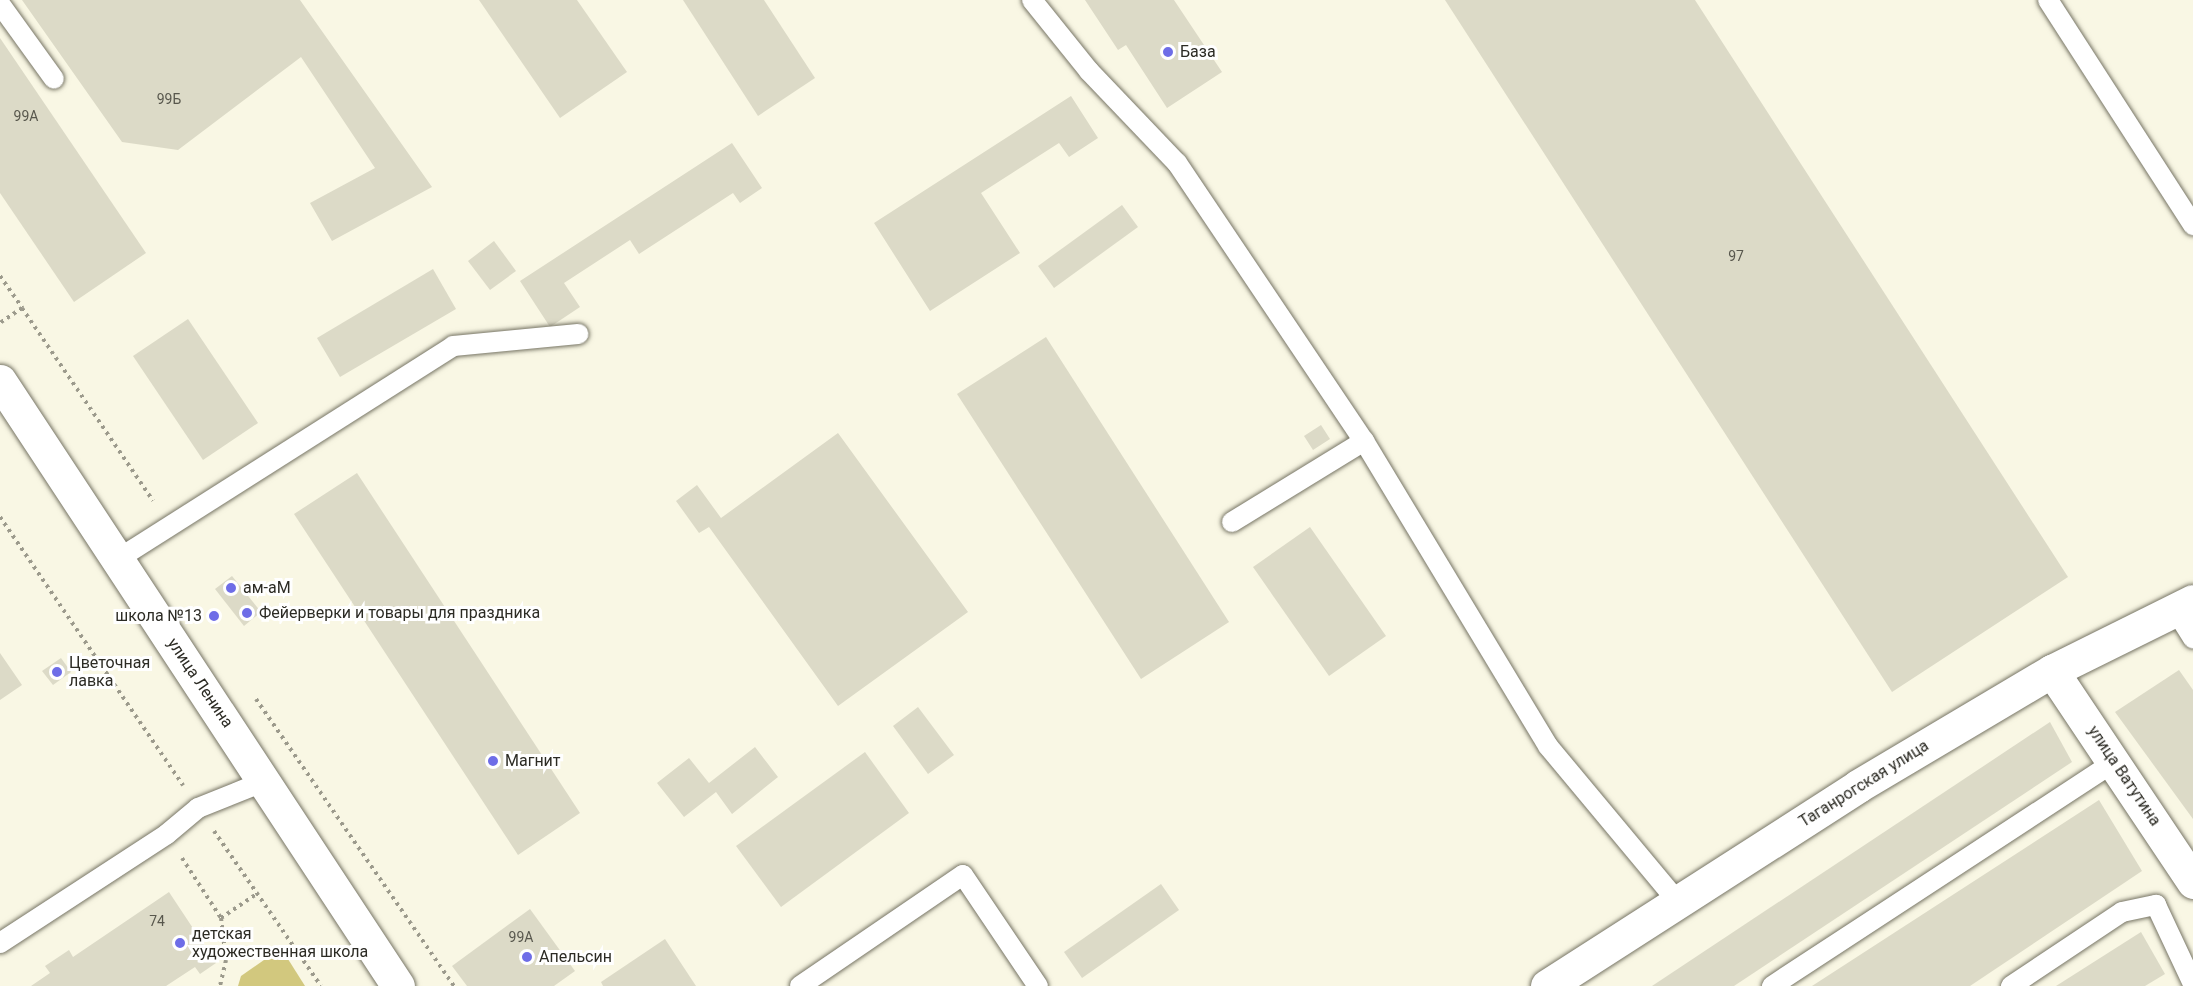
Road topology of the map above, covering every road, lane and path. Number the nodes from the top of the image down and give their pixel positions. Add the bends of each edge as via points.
1 (1032, 0) edge
2 (2048, 0) edge
3 (0, 4) edge
4 (54, 79) dead end
5 (2193, 225) edge
6 (0, 276) edge
7 (22, 308) junction
8 (0, 322) edge
9 (578, 334) dead end
10 (0, 381) edge
11 (1364, 441) junction
12 (0, 517) edge
13 (1232, 522) dead end
14 (169, 525) junction
15 (118, 559) junction
16 (2184, 604) edge
17 (2193, 638) edge
18 (2052, 671) junction
19 (250, 691) dead end
20 (2116, 761) junction
21 (265, 781) junction
22 (198, 808) junction
23 (166, 834) junction
24 (2193, 882) edge
25 (258, 893) junction
26 (1678, 902) junction
27 (221, 918) junction
28 (0, 942) edge
29 (2193, 984) edge
30 (220, 986) edge
31 (321, 986) edge
32 (398, 986) edge
33 (454, 986) edge
34 (800, 986) edge
35 (1038, 986) edge
36 (1547, 986) edge
37 (1772, 986) edge
38 (2011, 986) edge

1 - 11 lane via 1089,71 1178,163
2 - 5 lane
3 - 4 lane
6 - 7 path
7 - 8 path
7 - 14 path
9 - 14 lane via 453,345
10 - 15 street, улица Ленина
11 - 13 lane
11 - 26 lane via 1548,746
12 - 22 path
14 - 15 lane
15 - 21 street, улица Ленина
16 - 17 lane
16 - 18 street, Таганрогская улица
18 - 20 street, улица Ватутина
18 - 26 street, Таганрогская улица
19 - 33 path
20 - 24 street, улица Ватутина
20 - 37 lane
21 - 22 lane
21 - 32 street, улица Ленина
22 - 23 lane
22 - 25 path
23 - 27 path
23 - 28 lane
25 - 27 path
25 - 31 path
26 - 36 street, Таганрогская улица
27 - 30 path via 226,960
29 - 38 lane via 2156,905 2122,912
34 - 35 lane via 963,875

